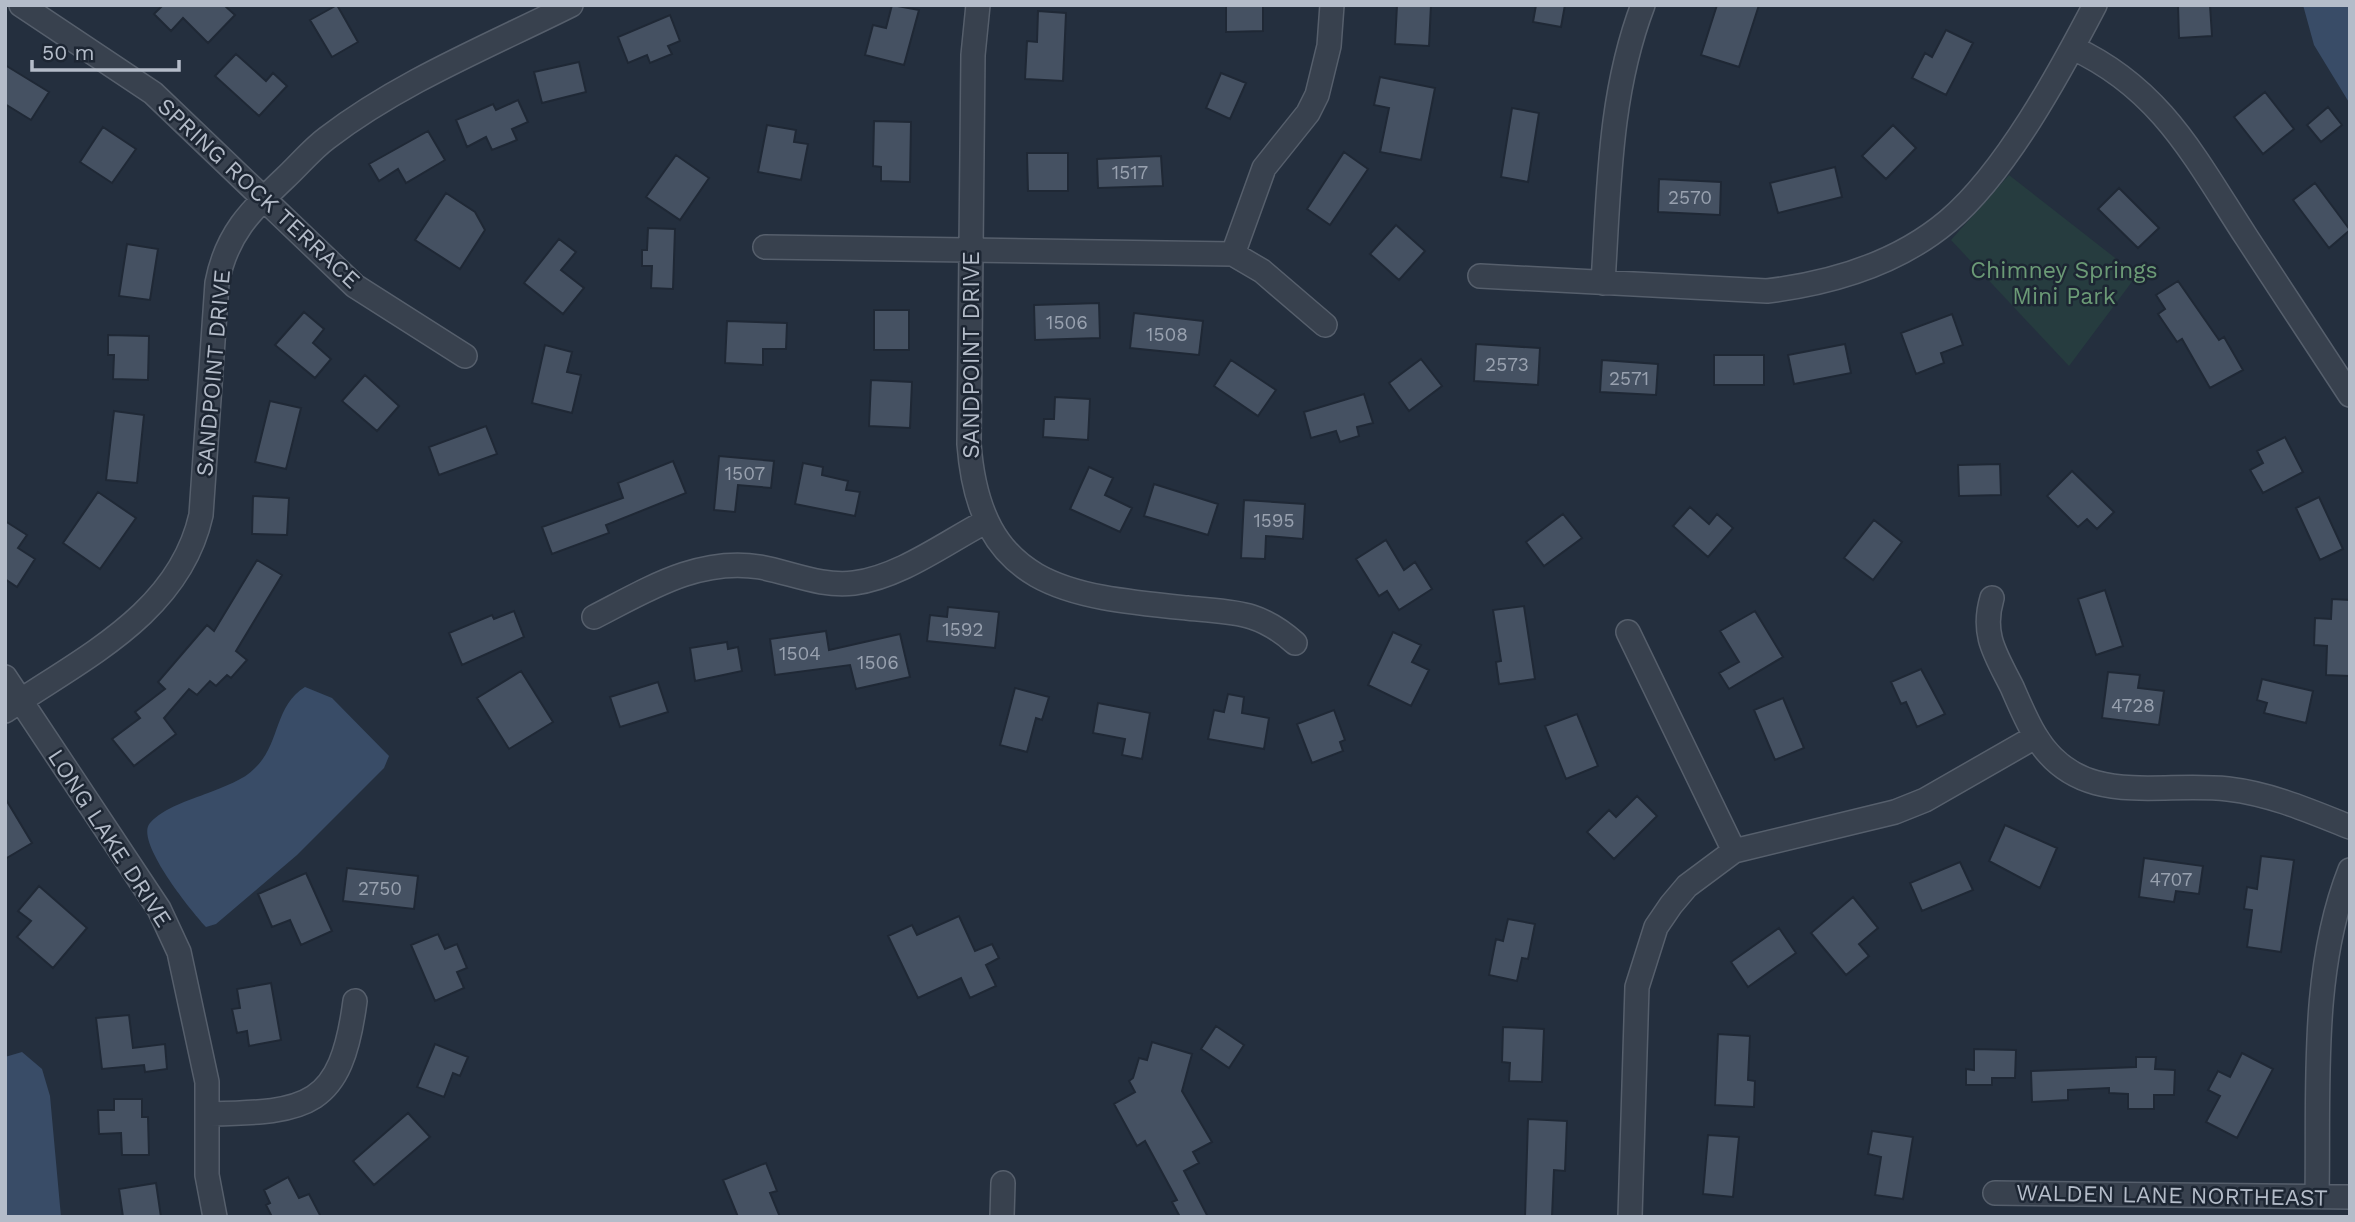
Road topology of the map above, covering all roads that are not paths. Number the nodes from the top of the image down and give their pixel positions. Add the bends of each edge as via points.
1 (21, 5) edge
2 (571, 5) edge
3 (978, 5) edge
4 (1332, 5) edge
5 (1643, 5) edge
6 (2095, 5) edge
7 (2073, 48) junction
8 (264, 198) junction
9 (765, 247) dead end
10 (971, 250) junction
11 (1233, 254) junction
12 (1480, 276) dead end
13 (1604, 283) junction
14 (1325, 325) dead end
15 (465, 356) dead end
16 (2350, 395) edge
17 (985, 522) junction
18 (1992, 598) dead end
19 (594, 617) dead end
20 (1628, 632) dead end
21 (1295, 643) dead end
22 (5, 677) edge
23 (13, 705) edge
24 (2035, 737) junction
25 (2350, 827) edge
26 (1734, 851) junction
27 (2350, 870) edge
28 (355, 1001) dead end
29 (210, 1114) junction
30 (1003, 1183) dead end
31 (1995, 1193) dead end
32 (2317, 1196) junction
33 (2350, 1197) edge
34 (215, 1217) edge
35 (1002, 1217) edge
36 (1630, 1217) edge

1 - 8 street, SPRING ROCK TERRACE via 153,93
2 - 8 street, SANDPOINT DRIVE via 389,96 325,139
3 - 10 street, SANDPOINT DRIVE via 973,55
4 - 11 street via 1329,46 1317,95 1264,168
5 - 13 street via 1632,34 1615,115
6 - 7 street
7 - 13 street via 1979,188 1948,221 1871,267 1806,286 1767,291
7 - 16 street via 2129,80 2170,122
8 - 15 street, SPRING ROCK TERRACE via 355,285
8 - 23 street, SANDPOINT DRIVE via 234,231 222,259 201,515 182,568 135,622
9 - 10 street
10 - 11 street
10 - 17 street, SANDPOINT DRIVE via 969,444 976,496
11 - 14 street via 1262,271
12 - 13 street
17 - 19 street via 898,569 856,583 822,583 744,565 709,567 685,572
17 - 21 street, SANDPOINT DRIVE via 1017,561 1056,587 1108,600 1248,614 1273,624
18 - 24 street via 1986,618 1990,642
20 - 26 street
22 - 23 street, LONG LAKE DRIVE
23 - 29 street, LONG LAKE DRIVE via 169,927 202,1047
24 - 25 street via 2075,775 2097,785 2228,789 2292,804
24 - 26 street via 1926,800 1895,812
26 - 36 street via 1687,886 1656,927 1644,956 1634,1018
27 - 32 street via 2339,897 2323,996
28 - 29 street via 344,1061 318,1094 302,1105 272,1112
29 - 34 street, LONG LAKE DRIVE via 207,1175
30 - 35 street
31 - 32 street, WALDEN LANE NORTHEAST
32 - 33 street, WALDEN LANE NORTHEAST

